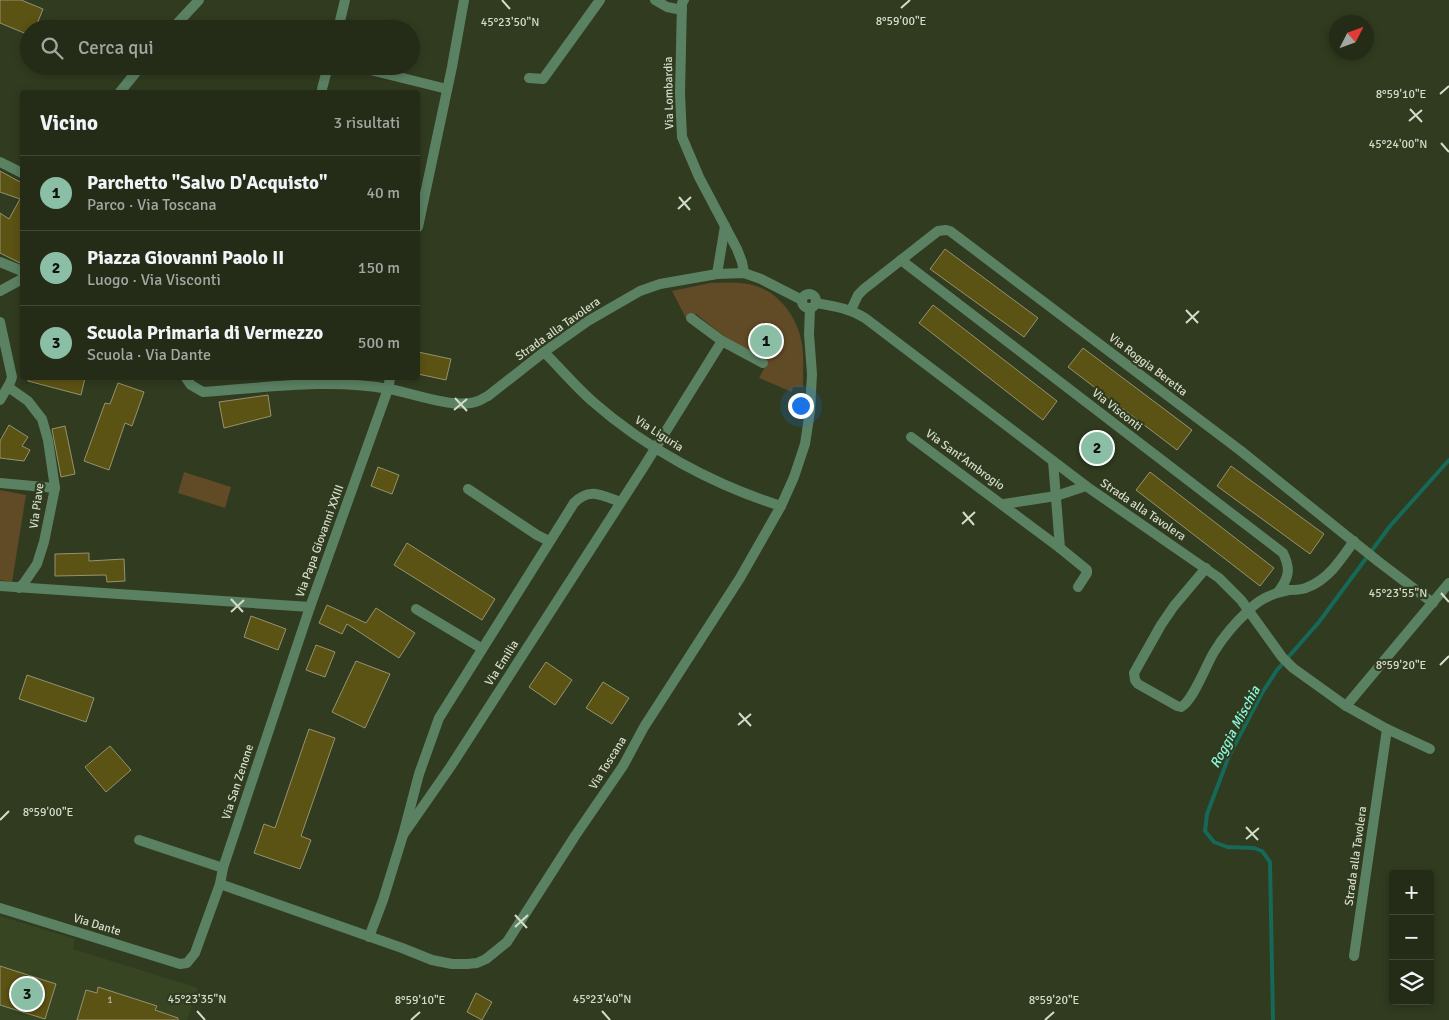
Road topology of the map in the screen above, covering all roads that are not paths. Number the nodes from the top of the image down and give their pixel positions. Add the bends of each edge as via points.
1 (199, 0) edge
2 (345, 0) edge
3 (464, 0) edge
4 (600, 0) edge
5 (655, 0) edge
6 (683, 5) edge
7 (180, 20) edge
8 (340, 20) edge
9 (134, 75) edge
10 (326, 75) edge
11 (390, 75) edge
12 (529, 78) dead end
13 (322, 89) dead end
14 (447, 89) junction
15 (122, 90) edge
16 (0, 162) edge
17 (20, 172) edge
18 (420, 217) edge
19 (725, 226) junction
20 (901, 260) junction
21 (0, 262) edge
22 (20, 270) edge
23 (744, 273) junction
24 (717, 274) junction
25 (20, 281) edge
26 (0, 291) edge
27 (813, 305) junction
28 (851, 310) junction
29 (691, 318) dead end
30 (0, 322) edge
31 (722, 341) junction
32 (544, 352) junction
33 (763, 363) dead end
34 (187, 380) edge
35 (390, 380) edge
36 (8, 387) junction
37 (388, 389) junction
38 (0, 400) edge
39 (911, 437) dead end
40 (654, 449) junction
41 (1053, 461) junction
42 (0, 482) edge
43 (1086, 486) junction
44 (55, 488) junction
45 (468, 489) dead end
46 (1056, 496) junction
47 (620, 502) junction
48 (1004, 504) junction
49 (782, 506) junction
50 (549, 541) junction
51 (1354, 541) junction
52 (1060, 548) junction
53 (1206, 568) junction
54 (1449, 583) edge
55 (0, 586) edge
56 (1078, 587) dead end
57 (19, 588) junction
58 (1278, 592) junction
59 (1433, 603) junction
60 (310, 607) junction
61 (416, 609) dead end
62 (1248, 610) junction
63 (481, 648) junction
64 (1346, 706) junction
65 (1387, 729) junction
66 (1430, 749) dead end
67 (403, 835) junction
68 (139, 840) dead end
69 (223, 868) junction
70 (220, 884) junction
71 (0, 908) edge
72 (369, 937) junction
73 (1354, 956) dead end
74 (187, 963) joint

1 - 7 street
2 - 8 street
3 - 14 street
4 - 12 street via 543,80
5 - 6 street via 667,7
6 - 19 street, Via Lombardia via 682,137
9 - 15 street
10 - 13 street
11 - 14 street
14 - 18 street
16 - 17 street
19 - 23 street, Via Lombardia
19 - 24 street
20 - 28 street, Via Roggia Beretta via 864,289
20 - 51 street, Via Roggia Beretta via 938,231 950,231 1241,451
20 - 58 street, Via Visconti via 1283,553 1289,569
21 - 22 street
23 - 24 street, Strada alla Tavolera
23 - 27 street, Strada alla Tavolera via 802,300 810,294 814,297
24 - 32 street, Strada alla Tavolera via 660,284 640,291 588,321
25 - 26 street
27 - 28 street, Strada alla Tavolera
27 - 49 street, Via Toscana via 809,334 810,411 805,444
28 - 41 street, Strada alla Tavolera
29 - 31 street
30 - 36 street via 12,377
31 - 33 street
31 - 40 street, Via Emilia
32 - 37 street, Strada alla Tavolera via 478,401 455,404
32 - 40 street, Via Liguria via 592,402
34 - 37 street, Strada alla Tavolera via 203,392 286,385
35 - 37 street, Via Papa Giovanni XXIII
36 - 38 street
36 - 44 street, Via Piave via 28,401 42,419
37 - 60 street, Via Papa Giovanni XXIII
39 - 48 street, Via Sant'Ambrogio
40 - 47 street, Via Emilia
40 - 49 street, Via Liguria via 708,478
41 - 43 street, Strada alla Tavolera
41 - 46 street
42 - 44 street
43 - 46 street, Via Sant'Ambrogio
43 - 53 street, Strada alla Tavolera
44 - 57 street, Via Piave via 37,564
45 - 50 street
46 - 48 street, Via Sant'Ambrogio
46 - 52 street
47 - 50 street, Via Emilia via 585,493 574,503
47 - 67 street, Via Emilia via 451,766
48 - 52 street, Via Sant'Ambrogio
49 - 72 street, Via Toscana via 623,766 507,942 477,963 452,964
50 - 63 street, Via Emilia
51 - 58 street via 1340,561 1318,582 1307,588
51 - 59 street, Via Roggia Beretta
52 - 56 street, Via Sant'Ambrogio via 1087,570
53 - 62 street, Strada alla Tavolera
53 - 62 street via 1161,625 1134,673 1138,684 1177,706 1184,705 1215,651
54 - 59 street
55 - 57 street
57 - 60 street, Via Papa Giovanni XXIII
58 - 62 street
59 - 64 street
60 - 69 street, Via San Zenone
61 - 63 street
62 - 64 street, Strada alla Tavolera via 1282,657
63 - 67 street, Via Emilia via 439,718 419,774
64 - 65 street, Strada alla Tavolera
65 - 66 street, Strada alla Tavolera
65 - 73 street, Strada alla Tavolera
67 - 72 street, Via Emilia
68 - 69 street
69 - 70 street, Via San Zenone
70 - 72 street, Via Toscana
70 - 74 street, Via San Zenone via 195,954
71 - 74 street, Via Dante via 180,964

